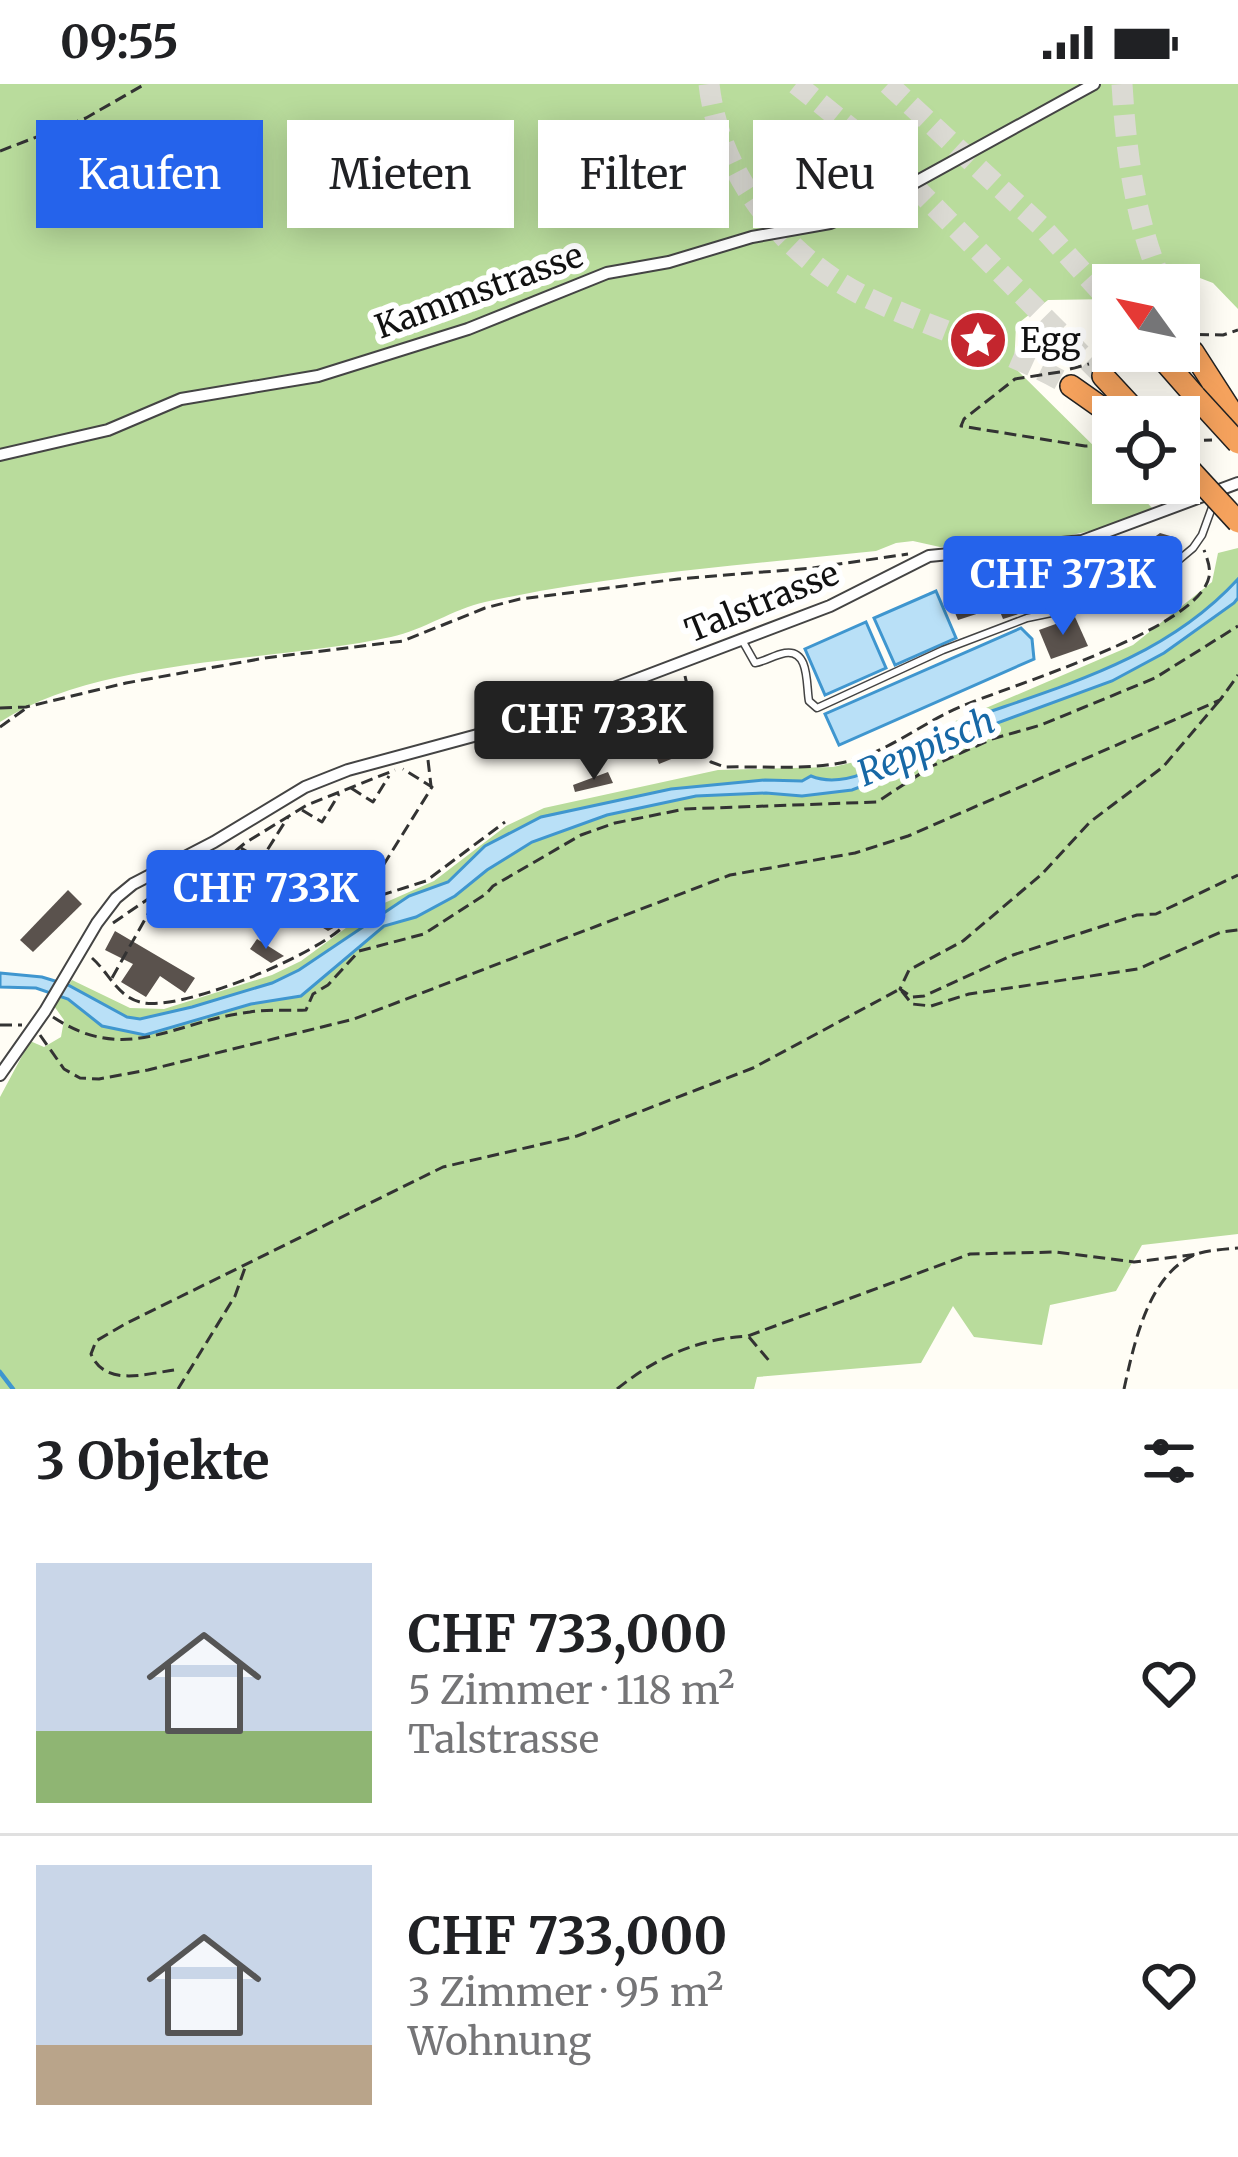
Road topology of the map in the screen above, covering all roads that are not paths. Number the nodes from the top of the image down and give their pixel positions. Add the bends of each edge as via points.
1 (1094, 84) edge
2 (1179, 372) tunnel mouth
3 (1197, 372) tunnel mouth
4 (1071, 386) tunnel mouth
5 (1205, 392) junction
6 (1092, 396) edge
7 (1233, 434) edge
8 (0, 455) edge
9 (1200, 478) edge
10 (1238, 483) edge
11 (1200, 486) edge
12 (1216, 494) junction
13 (1238, 523) edge
14 (742, 640) junction
15 (0, 1075) edge

1 - 8 street, Kammstrasse via 830,223 607,273 318,376 181,399 108,430
2 - 5 highway
3 - 5 highway
4 - 6 highway
5 - 7 highway, bridge
9 - 12 highway, bridge
10 - 12 street, Talstrasse
11 - 12 highway, bridge
12 - 13 highway, bridge
12 - 14 street, Talstrasse via 1082,542 921,559 843,601
12 - 14 lane via 1201,538 1124,598 1027,618 817,708 799,657 787,652 755,663
14 - 15 street, Talstrasse via 507,727 316,782 127,888 101,915

